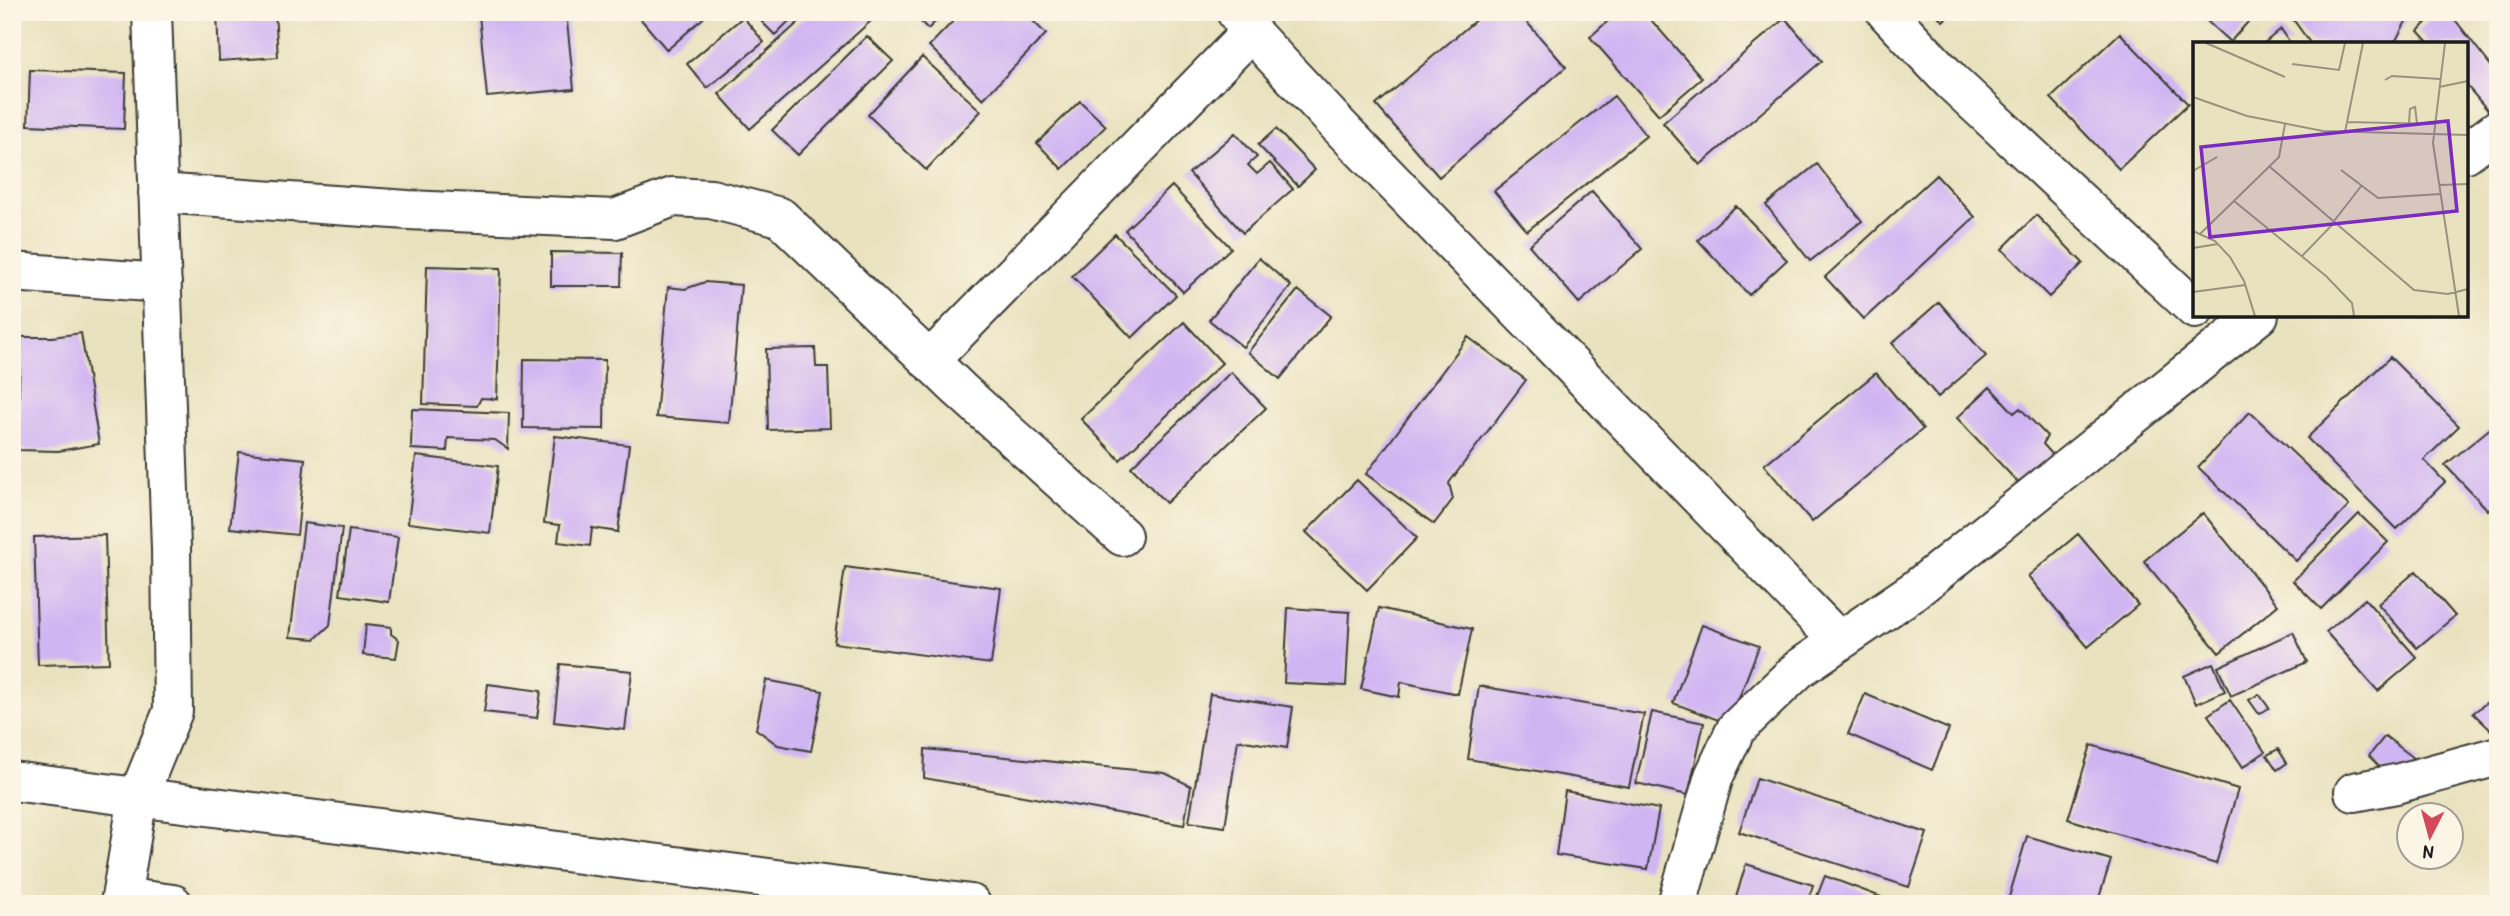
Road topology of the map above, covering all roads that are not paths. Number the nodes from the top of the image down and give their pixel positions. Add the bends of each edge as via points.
1 (152, 12) edge
2 (1886, 12) edge
3 (1242, 18) edge
4 (2498, 129) edge
5 (2468, 152) edge
6 (158, 193) junction
7 (12, 272) edge
8 (162, 283) junction
9 (2193, 307) edge
10 (2252, 317) edge
11 (2214, 327) edge
12 (929, 361) junction
13 (1122, 536) dead end
14 (1839, 641) junction
15 (2498, 756) edge
16 (12, 781) edge
17 (2354, 792) dead end
18 (138, 797) junction
19 (120, 900) edge
20 (173, 904) edge
21 (971, 904) edge
22 (1677, 904) edge

1 - 6 street
2 - 9 street via 1951,81
3 - 12 street
3 - 14 street
4 - 5 street
6 - 8 street
6 - 12 street via 615,219 673,197 711,199 780,217
7 - 8 street
8 - 18 street via 173,711
10 - 11 street
11 - 14 street via 1915,590
12 - 13 street
14 - 22 street via 1800,668 1736,729 1714,776
15 - 17 street
16 - 18 street
18 - 19 street
18 - 21 street
19 - 20 street

